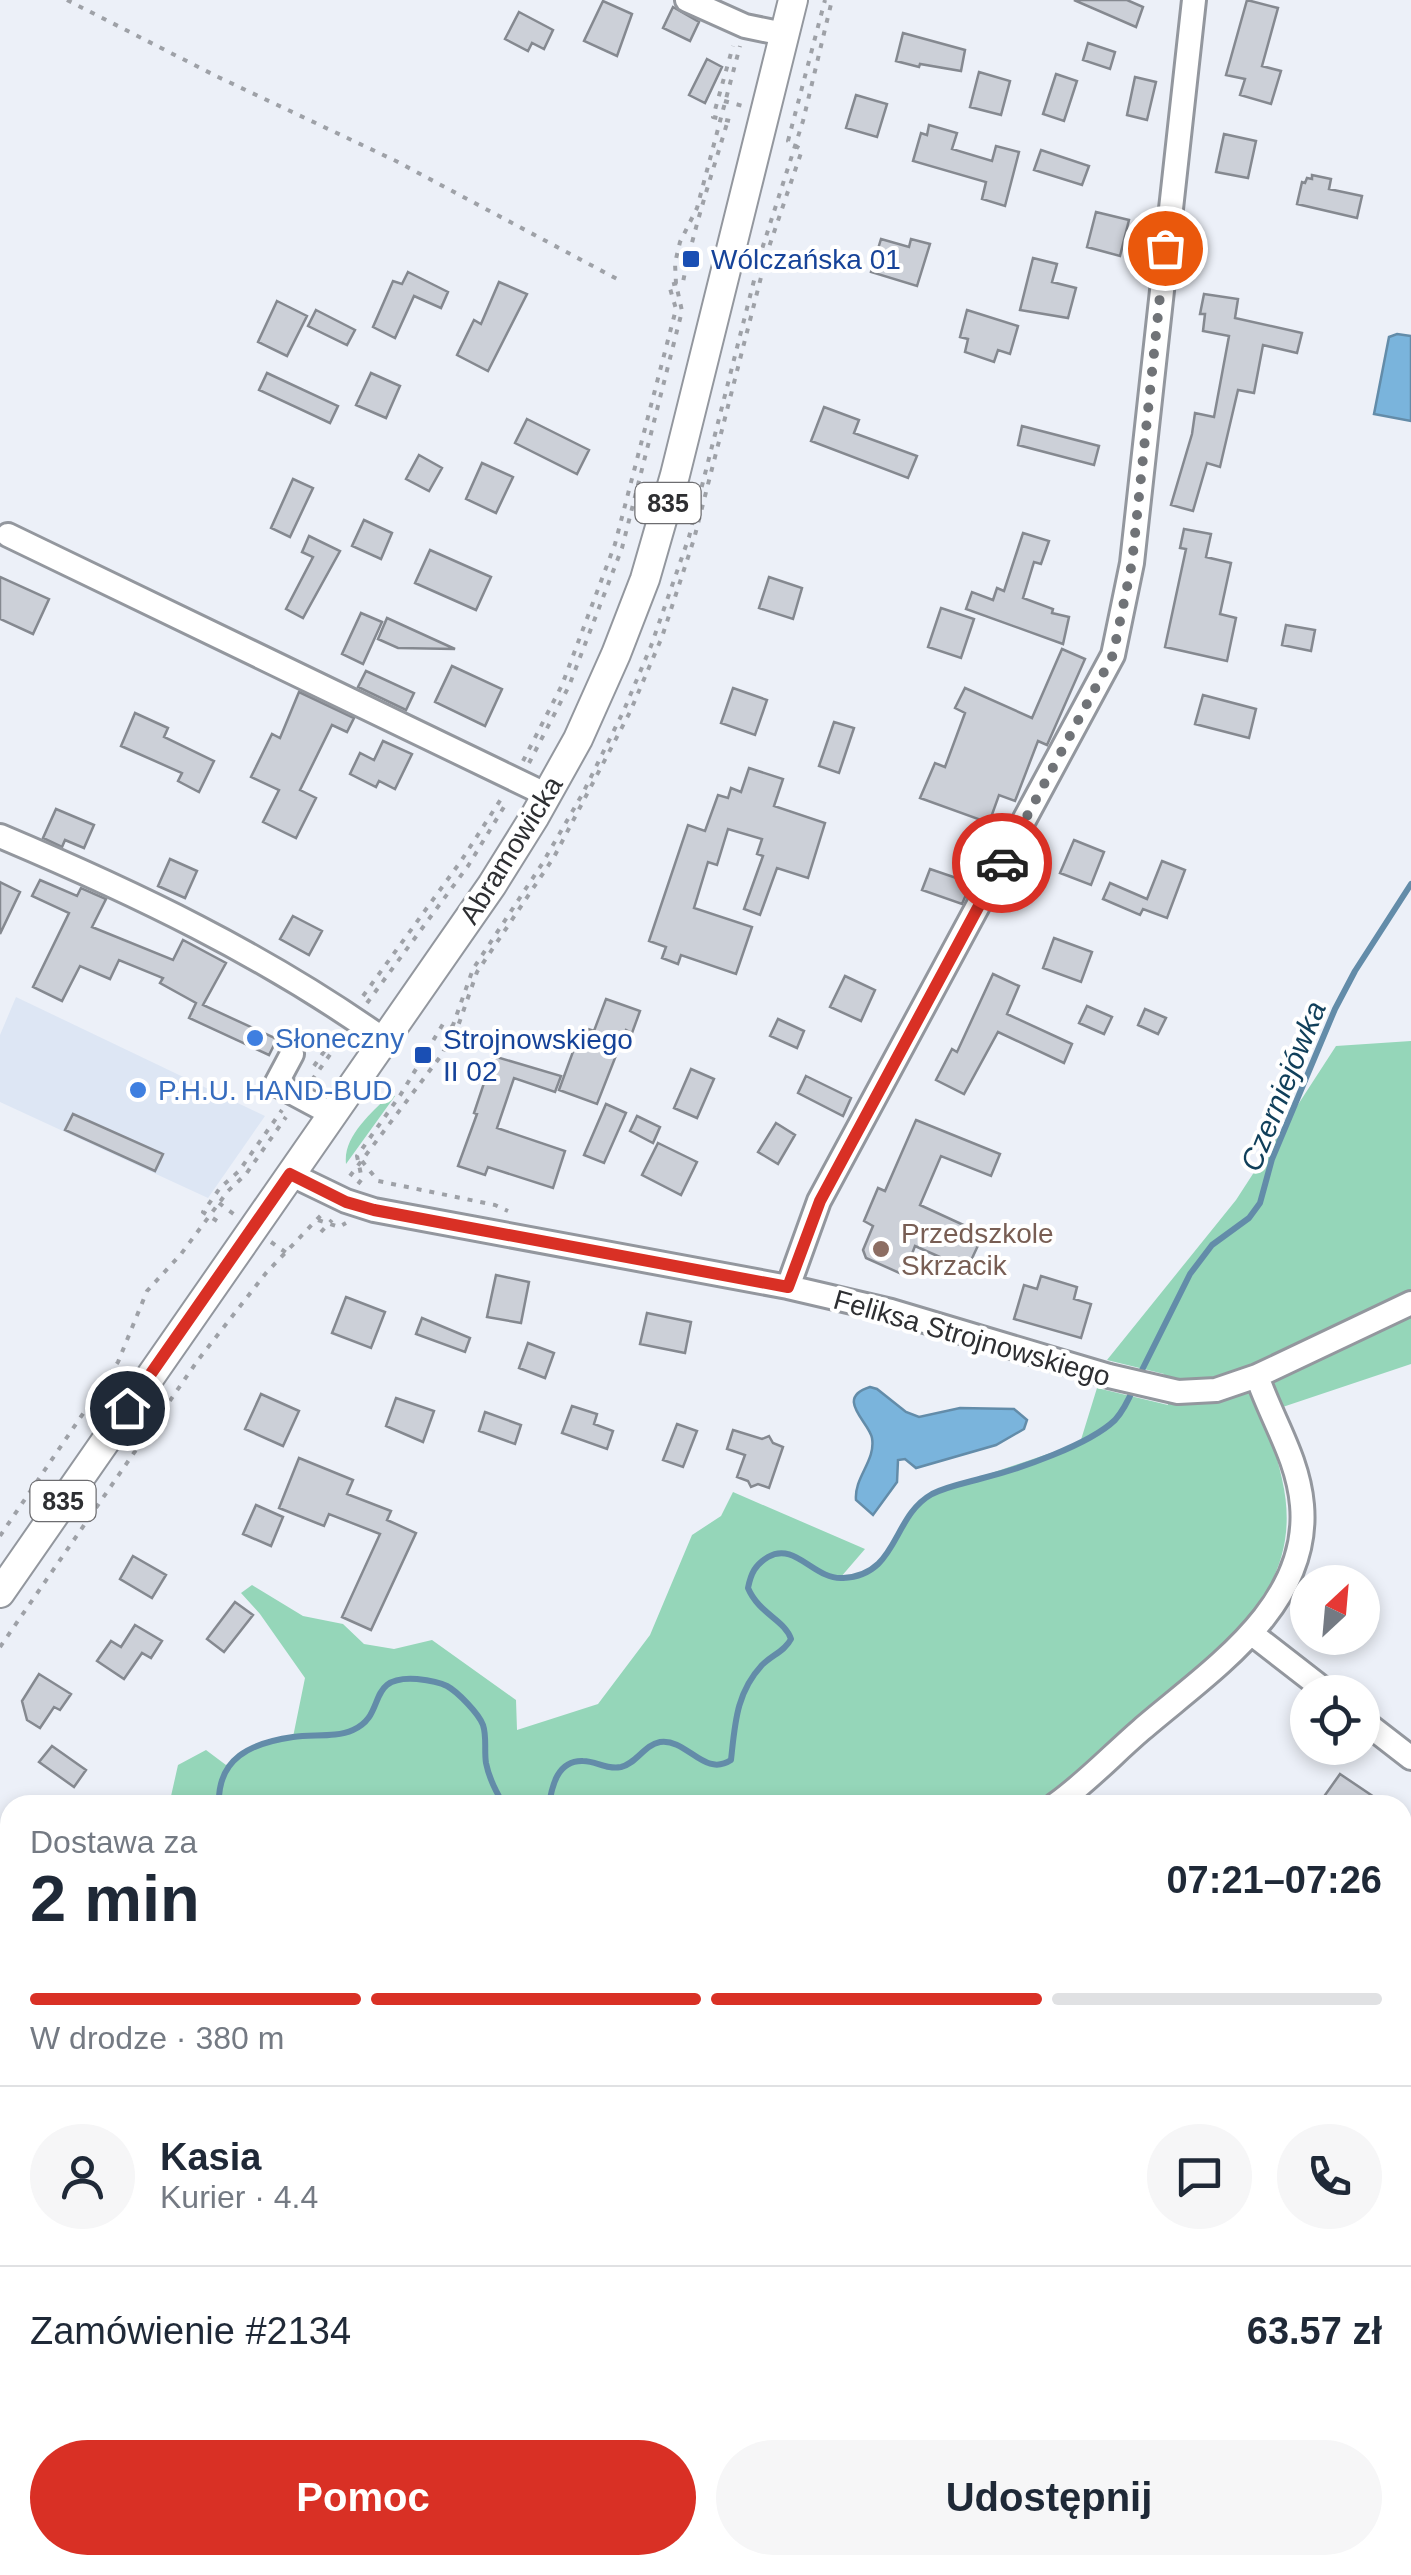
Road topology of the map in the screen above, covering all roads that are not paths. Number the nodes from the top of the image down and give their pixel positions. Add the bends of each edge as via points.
1 (687, 0) edge
2 (793, 0) edge
3 (1194, 0) edge
4 (784, 34) junction
5 (8, 535) dead end
6 (547, 795) junction
7 (0, 836) edge
8 (383, 1039) junction
9 (292, 1054) dead end
10 (332, 1114) junction
11 (290, 1174) junction
12 (788, 1287) junction
13 (1411, 1304) edge
14 (1257, 1376) junction
15 (0, 1593) edge
16 (1252, 1633) junction
17 (1305, 1675) edge
18 (1380, 1734) edge
19 (1411, 1758) edge
20 (1066, 1795) edge

1 - 4 street via 739,24
2 - 4 main road, Abramowicka / 835
3 - 12 street via 1132,563 1113,655 820,1201
4 - 6 main road, Abramowicka / 835 via 651,560 602,688
5 - 6 street
6 - 8 main road, Abramowicka / 835
7 - 8 street via 163,906
8 - 10 main road, Abramowicka / 835
9 - 10 street via 276,1084
10 - 11 main road, Abramowicka / 835
11 - 12 street, Feliksa Strojnowskiego via 358,1206 428,1222
11 - 15 main road, Abramowicka / 835
12 - 14 street, Feliksa Strojnowskiego via 1160,1390 1202,1392
13 - 14 street, Feliksa Strojnowskiego
14 - 16 street via 1296,1468 1302,1524 1290,1577
16 - 17 street
16 - 20 street
18 - 19 street

